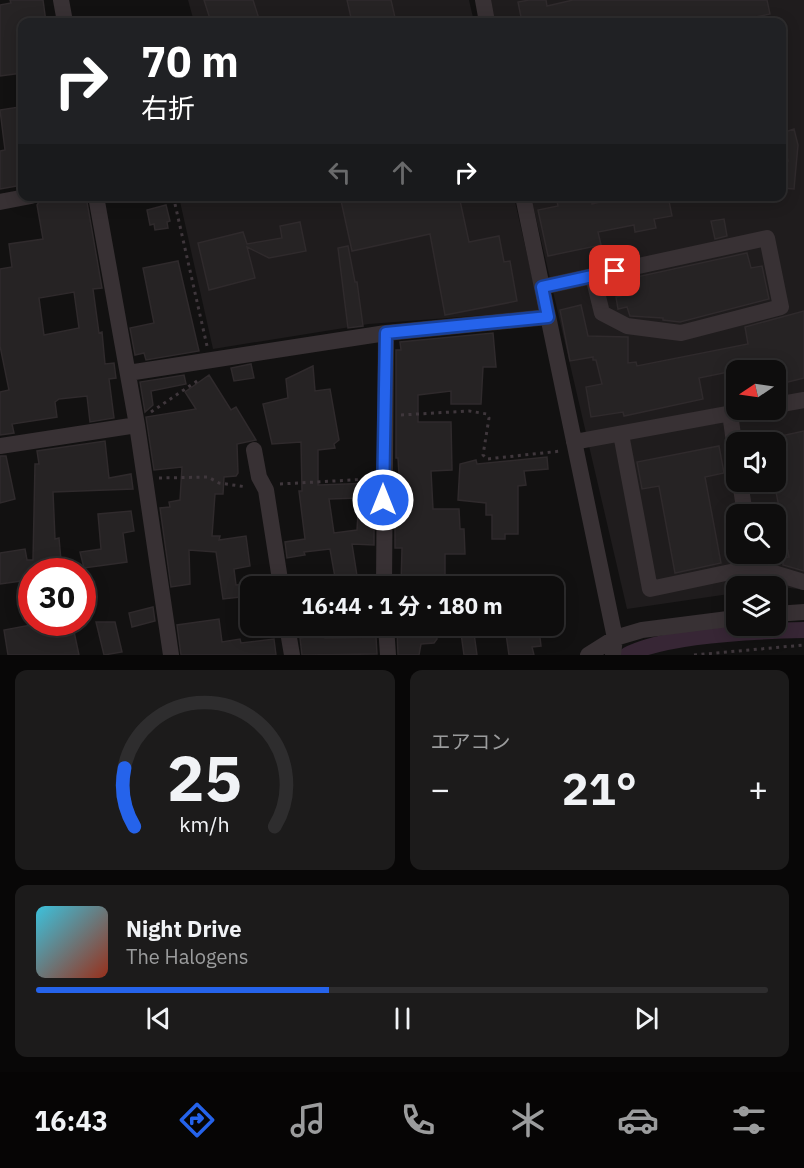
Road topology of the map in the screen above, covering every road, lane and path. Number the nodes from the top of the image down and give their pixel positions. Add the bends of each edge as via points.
1 (60, 0) edge
2 (483, 0) edge
3 (64, 18) edge
4 (486, 18) edge
5 (18, 199) edge
6 (97, 201) edge
7 (524, 201) edge
8 (0, 202) edge
9 (175, 204) dead end
10 (593, 276) junction
11 (542, 287) junction
12 (548, 317) junction
13 (386, 333) junction
14 (209, 360) junction
15 (128, 373) junction
16 (804, 400) edge
17 (786, 403) edge
18 (726, 414) edge
19 (384, 415) junction
20 (137, 425) junction
21 (621, 434) junction
22 (0, 446) edge
23 (575, 446) junction
24 (254, 450) dead end
25 (738, 564) edge
26 (762, 564) edge
27 (279, 576) edge
28 (384, 576) edge
29 (804, 582) edge
30 (804, 612) edge
31 (786, 613) edge
32 (726, 619) edge
33 (289, 636) edge
34 (387, 636) edge
35 (804, 645) edge
36 (614, 648) edge
37 (171, 655) edge
38 (292, 655) edge
39 (388, 655) edge
40 (588, 655) edge
41 (694, 655) edge

1 - 3 street
2 - 4 street
5 - 8 street
6 - 15 street
7 - 11 street
9 - 14 path
10 - 10 street via 767,238 781,307 681,333 627,326 602,313
10 - 11 street
11 - 12 street
12 - 13 street
12 - 23 street
13 - 14 street
13 - 19 street
14 - 15 street
14 - 20 path via 204,377 153,408 146,421
15 - 20 street
16 - 17 street
18 - 21 street
19 - 23 path via 469,411 487,414 483,455 487,459
19 - 28 street
20 - 22 street
20 - 37 street
21 - 23 street
21 - 25 street via 650,588
23 - 36 street
24 - 27 street via 266,490
26 - 29 street
30 - 31 street
32 - 36 street via 642,630
33 - 38 street
34 - 39 street
35 - 41 path
36 - 40 street

